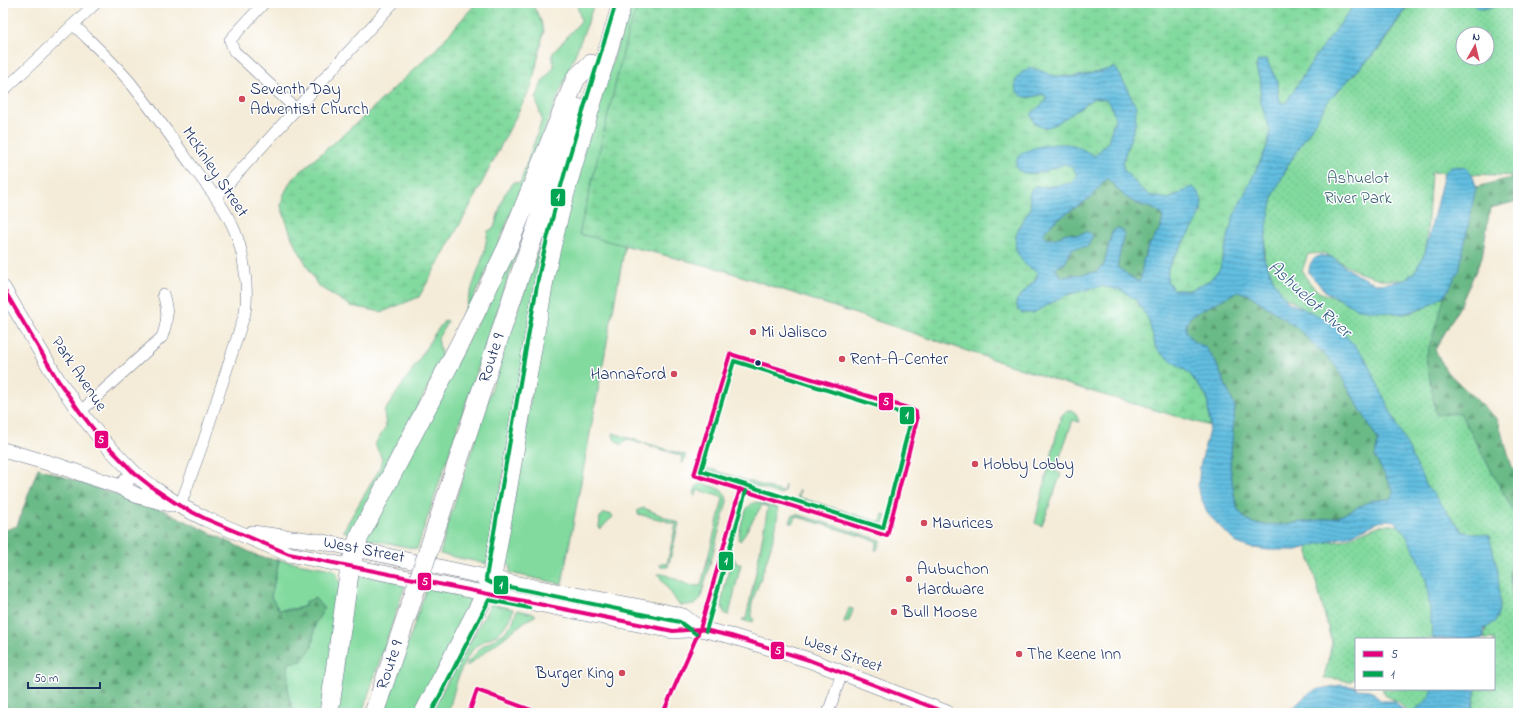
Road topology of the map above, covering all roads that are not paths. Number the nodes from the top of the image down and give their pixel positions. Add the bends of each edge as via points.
1 (96, 3) edge
2 (264, 3) edge
3 (392, 3) edge
4 (611, 3) edge
5 (622, 3) edge
6 (74, 24) junction
7 (591, 64) junction
8 (3, 90) edge
9 (296, 109) junction
10 (216, 197) junction
11 (3, 288) edge
12 (163, 294) dead end
13 (80, 412) junction
14 (3, 450) edge
15 (134, 474) junction
16 (120, 488) junction
17 (180, 506) junction
18 (236, 531) junction
19 (355, 548) junction
20 (350, 567) junction
21 (489, 585) junction
22 (842, 673) junction
23 (328, 713) edge
24 (374, 713) edge
25 (424, 713) edge
26 (828, 713) edge
27 (947, 713) edge

1 - 6 street
2 - 9 street via 230,40 234,51
3 - 9 street
4 - 7 highway, Route 9
5 - 21 highway via 553,236
6 - 8 street
6 - 10 street, McKinley Street via 128,80
7 - 19 highway via 576,78 508,246
7 - 24 highway, Route 9, bridge
9 - 10 street
10 - 17 street, McKinley Street via 234,229 247,300 239,333
11 - 13 street, Park Avenue
12 - 13 street via 168,323 162,337
13 - 15 street, Park Avenue
14 - 16 street, West Street via 59,466
15 - 16 street
15 - 17 street, West Street
16 - 17 street, West Street via 155,501
17 - 18 street, West Street
18 - 19 street, West Street
18 - 20 street, West Street via 289,554
19 - 20 highway
19 - 21 street, West Street
20 - 21 street, West Street
20 - 23 highway
21 - 22 street, West Street via 673,631 700,629 809,660
21 - 25 highway
22 - 26 street
22 - 27 street, West Street

